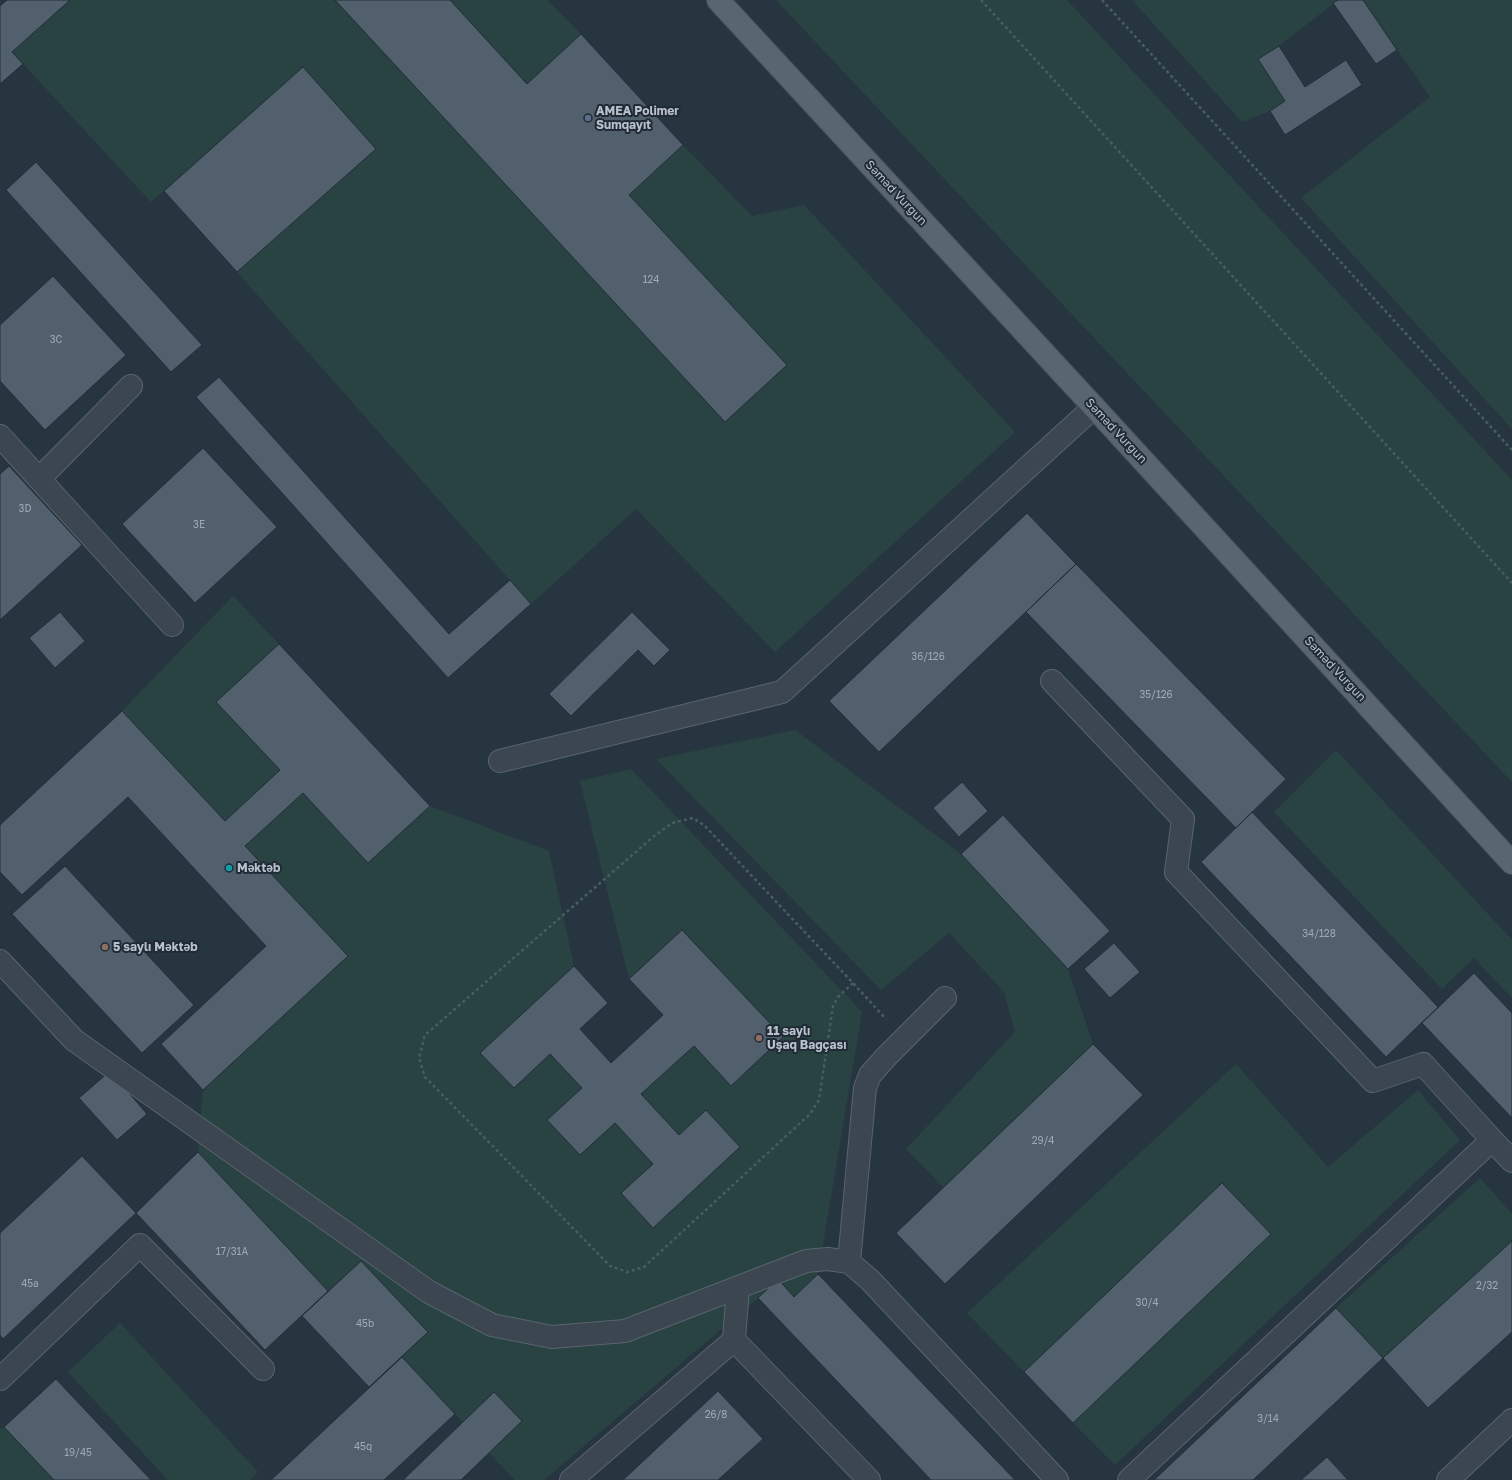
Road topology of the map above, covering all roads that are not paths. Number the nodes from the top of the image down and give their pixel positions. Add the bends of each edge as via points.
1 (721, 1) edge
2 (131, 386) dead end
3 (1094, 407) junction
4 (0, 436) edge
5 (39, 479) junction
6 (172, 625) dead end
7 (1052, 681) dead end
8 (500, 761) dead end
9 (1512, 863) edge
10 (0, 962) edge
11 (945, 998) dead end
12 (1492, 1140) junction
13 (1512, 1161) edge
14 (849, 1262) junction
15 (738, 1287) junction
16 (734, 1340) junction
17 (263, 1369) dead end
18 (0, 1380) edge
19 (1512, 1420) edge
20 (864, 1478) edge
21 (571, 1480) edge
22 (1056, 1480) edge
23 (1129, 1480) edge
24 (1448, 1480) edge

1 - 3 main road, Səməd Vurğun
2 - 5 street
3 - 8 street via 782,692
3 - 9 main road, Səməd Vurğun
4 - 5 street
5 - 6 street
7 - 12 street via 1183,819 1176,872 1373,1081 1423,1064
10 - 15 street via 74,1040 428,1292 492,1325 552,1337 625,1331
11 - 14 street via 870,1075 865,1088
12 - 13 street
12 - 23 street
14 - 15 street via 828,1259 806,1261
14 - 22 street via 870,1280
15 - 16 street
16 - 20 street
16 - 21 street
17 - 18 street via 140,1245
19 - 24 street

